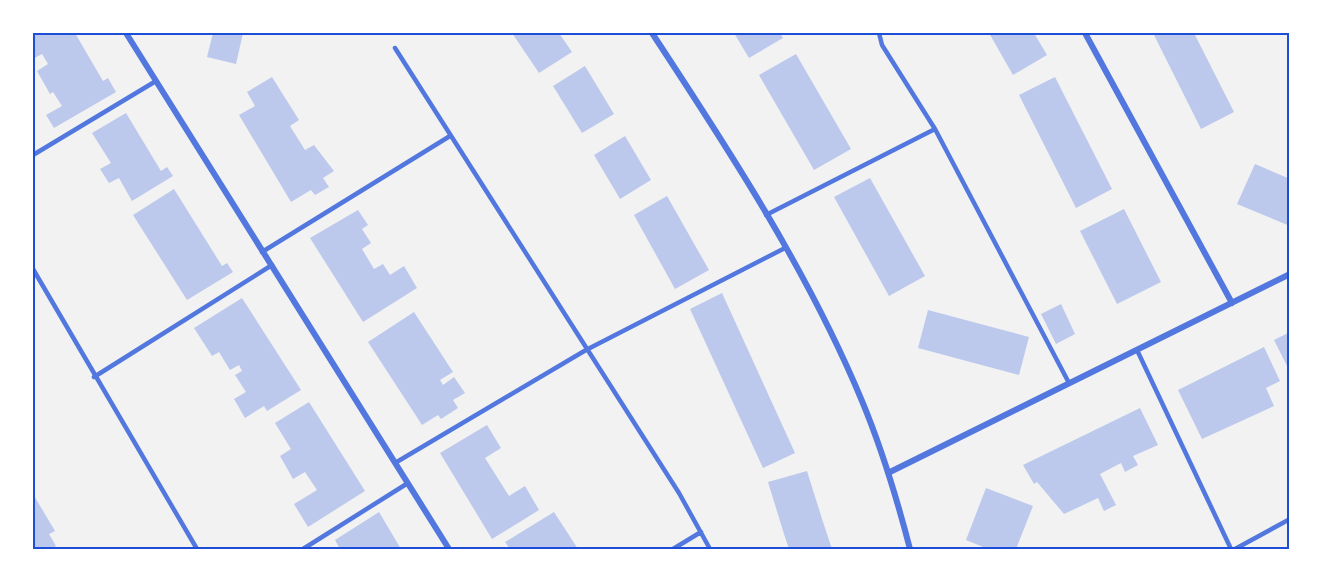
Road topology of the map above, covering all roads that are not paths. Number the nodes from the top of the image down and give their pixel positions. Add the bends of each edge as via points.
1 (126, 33) edge
2 (652, 33) edge
3 (879, 33) edge
4 (1085, 33) edge
5 (395, 48) dead end
6 (156, 81) junction
7 (935, 129) junction
8 (450, 136) junction
9 (33, 155) edge
10 (766, 215) junction
11 (785, 248) junction
12 (262, 252) junction
13 (272, 265) junction
14 (33, 269) edge
15 (1290, 274) edge
16 (1232, 303) junction
17 (586, 350) junction
18 (1137, 350) junction
19 (94, 377) junction
20 (1069, 383) junction
21 (395, 463) junction
22 (888, 473) junction
23 (408, 483) junction
24 (1290, 519) edge
25 (701, 532) junction
26 (197, 549) edge
27 (303, 549) edge
28 (449, 549) edge
29 (673, 549) edge
30 (710, 549) edge
31 (910, 549) edge
32 (1233, 549) edge

1 - 6 street
2 - 10 street
3 - 7 lane via 882,45
4 - 16 street
5 - 8 lane
6 - 9 lane
6 - 12 street
7 - 10 lane
7 - 20 lane
8 - 12 lane
8 - 17 lane
10 - 11 street
11 - 17 lane
11 - 22 street via 842,356
12 - 13 street
13 - 19 lane
13 - 21 street
14 - 19 lane
15 - 16 street
16 - 18 street
17 - 21 lane
17 - 25 lane
18 - 20 street
18 - 32 lane
19 - 26 lane
20 - 22 street
21 - 23 street
22 - 31 street
23 - 27 lane
23 - 28 street
24 - 32 lane
25 - 29 lane
25 - 30 lane

